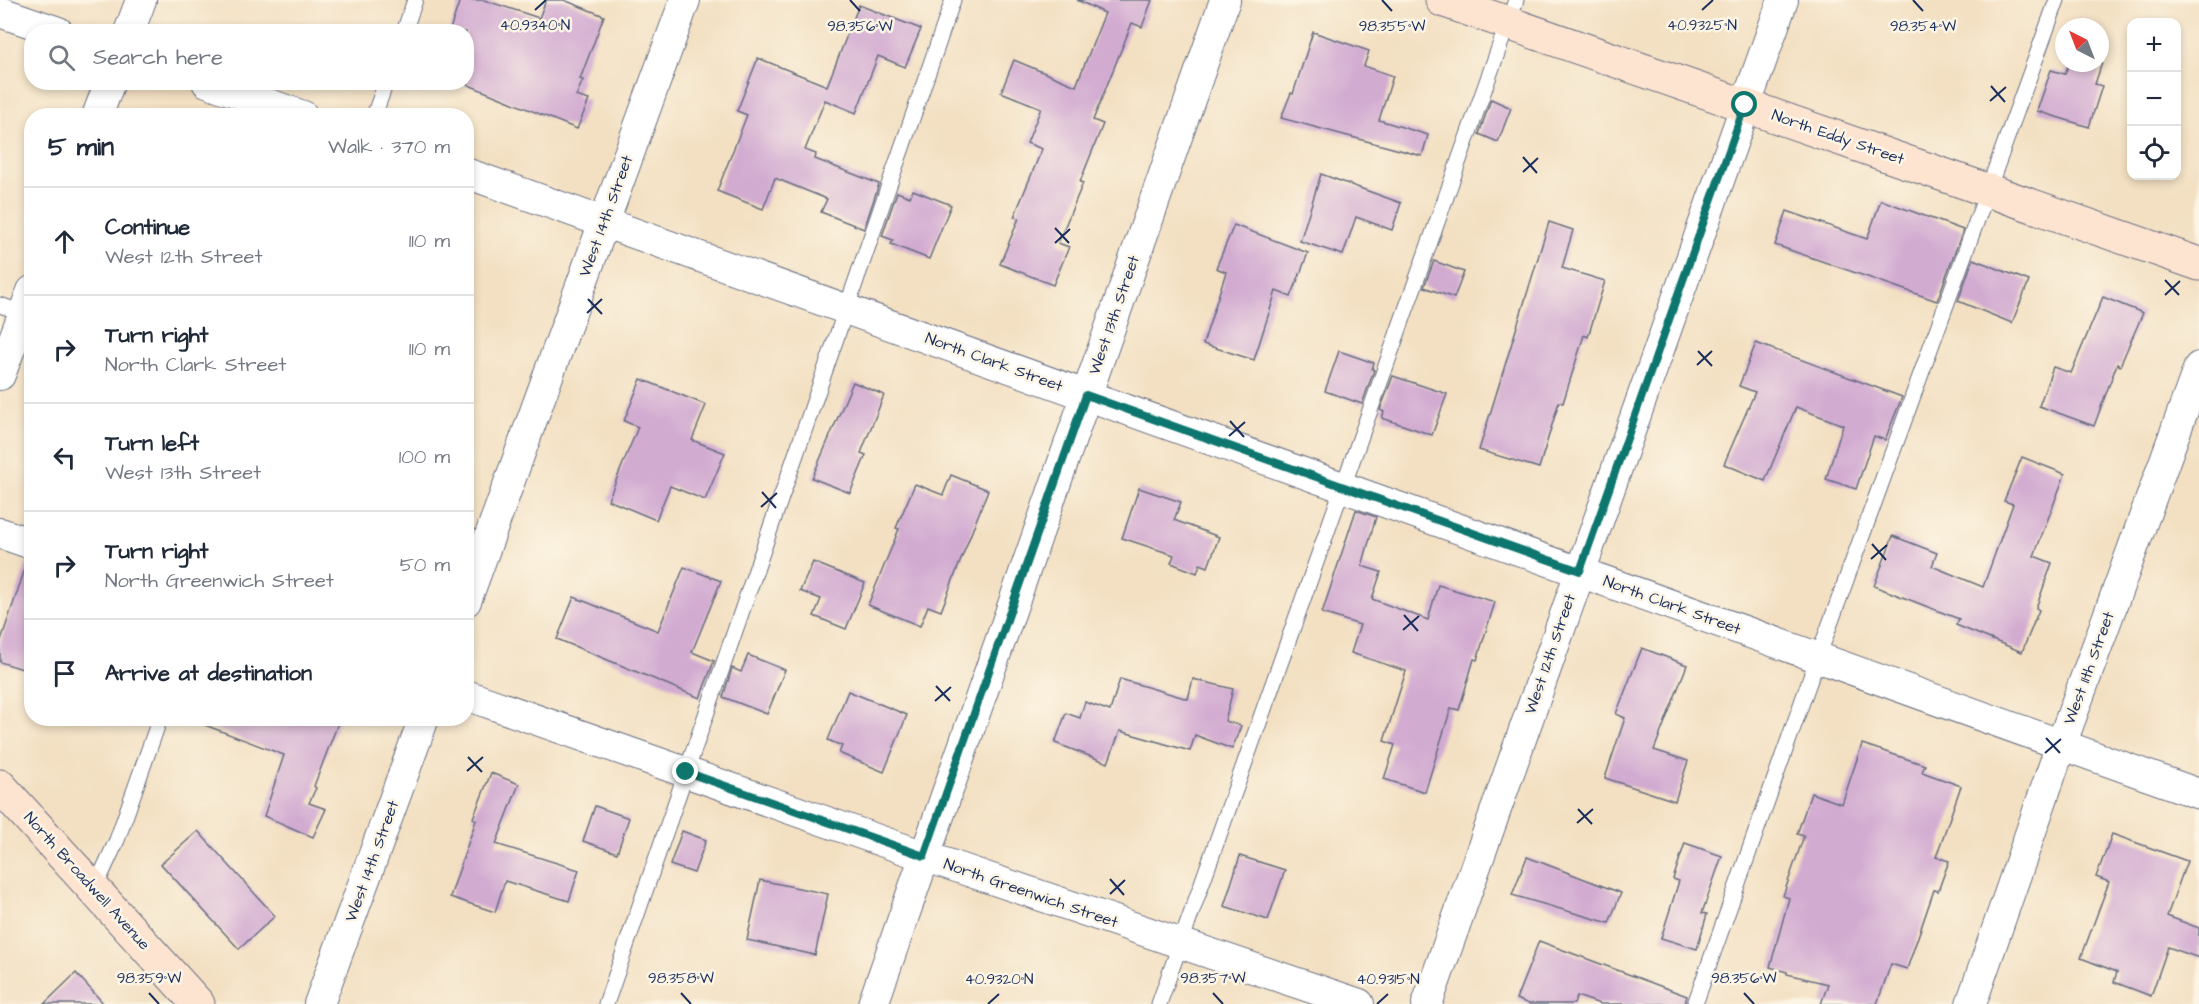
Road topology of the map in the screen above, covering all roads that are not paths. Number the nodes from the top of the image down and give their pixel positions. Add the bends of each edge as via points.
1 (141, 0) edge
2 (415, 0) edge
3 (685, 0) edge
4 (953, 0) edge
5 (1225, 0) edge
6 (1442, 0) edge
7 (1783, 0) edge
8 (2057, 0) edge
9 (1512, 11) edge
10 (0, 12) edge
11 (35, 24) edge
12 (132, 24) edge
13 (407, 24) edge
14 (107, 90) edge
15 (230, 90) edge
16 (383, 90) edge
17 (1745, 105) junction
18 (100, 108) edge
19 (280, 108) edge
20 (377, 108) edge
21 (474, 176) edge
22 (1988, 190) junction
23 (604, 222) junction
24 (2199, 264) edge
25 (18, 303) edge
26 (846, 309) junction
27 (2199, 367) edge
28 (0, 375) edge
29 (1086, 395) junction
30 (1343, 487) junction
31 (0, 533) edge
32 (24, 541) edge
33 (1580, 571) junction
34 (474, 579) edge
35 (1818, 657) junction
36 (474, 698) edge
37 (157, 726) edge
38 (421, 726) edge
39 (2061, 745) junction
40 (686, 772) junction
41 (0, 786) edge
42 (2199, 794) edge
43 (924, 856) junction
44 (95, 888) junction
45 (1180, 944) junction
46 (198, 1004) edge
47 (319, 1004) edge
48 (606, 1004) edge
49 (873, 1004) edge
50 (1159, 1004) edge
51 (1359, 1004) edge
52 (1428, 1004) edge
53 (1695, 1004) edge
54 (1971, 1004) edge

1 - 12 street
2 - 13 lane
3 - 23 street, West 14th Street
4 - 26 lane
5 - 29 street, West 13th Street
6 - 9 main road, North Eddy Street
7 - 17 street, West 12th Street
8 - 22 lane
9 - 17 main road, North Eddy Street
9 - 30 lane
10 - 11 street
14 - 18 street
15 - 19 street
16 - 20 lane
17 - 22 main road, North Eddy Street
17 - 33 street, West 12th Street
21 - 23 street, North Clark Street
22 - 24 main road, North Eddy Street
22 - 35 lane
23 - 26 street, North Clark Street
23 - 34 street, West 14th Street
25 - 28 street
26 - 29 street, North Clark Street
26 - 40 lane
27 - 39 street, West 11th Street
29 - 30 street, North Clark Street
29 - 43 street, West 13th Street
30 - 33 street, North Clark Street
30 - 45 lane
31 - 32 street
33 - 35 street, North Clark Street
33 - 52 street, West 12th Street
35 - 39 street, North Clark Street
35 - 53 lane
36 - 40 street, North Greenwich Street
37 - 44 lane via 117,840
38 - 47 street, West 14th Street
39 - 42 street, North Clark Street
39 - 54 street, West 11th Street
40 - 43 street, North Greenwich Street
40 - 48 lane
41 - 44 main road, North Broadwell Avenue
43 - 45 street, North Greenwich Street
43 - 49 street, West 13th Street
44 - 46 main road, North Broadwell Avenue
45 - 50 lane
45 - 51 street, North Greenwich Street

